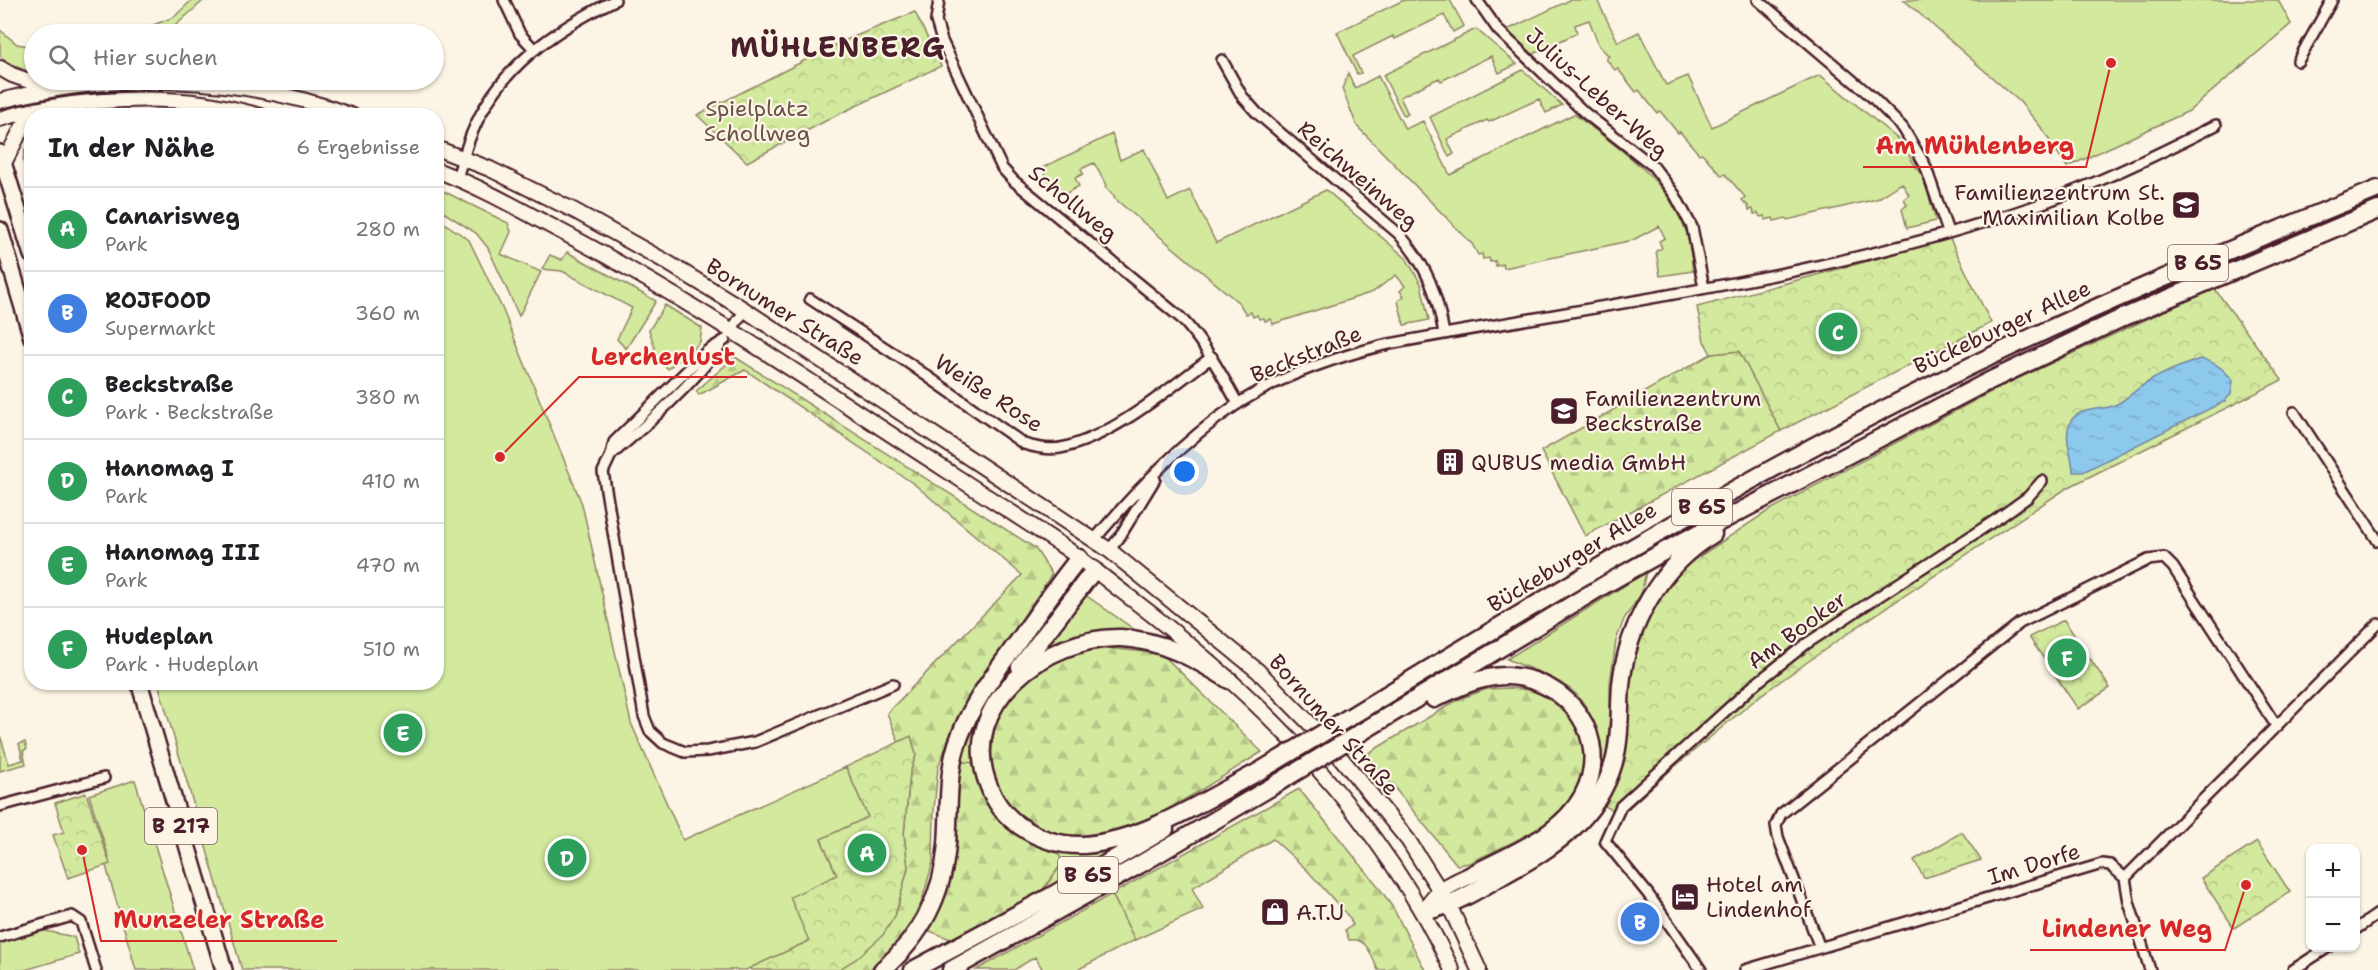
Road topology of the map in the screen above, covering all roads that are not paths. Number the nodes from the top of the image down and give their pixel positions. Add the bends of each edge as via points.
1 (504, 0) edge
2 (615, 0) edge
3 (939, 0) edge
4 (1477, 0) edge
5 (1758, 0) edge
6 (2332, 0) edge
7 (534, 49) junction
8 (1222, 60) dead end
9 (2298, 61) dead end
10 (0, 68) edge
11 (24, 79) edge
12 (54, 90) edge
13 (255, 90) edge
14 (0, 101) edge
15 (62, 108) edge
16 (225, 108) edge
17 (325, 108) edge
18 (24, 115) edge
19 (0, 119) edge
20 (2216, 125) dead end
21 (24, 126) edge
22 (444, 151) edge
23 (2, 159) edge
24 (463, 159) junction
25 (444, 173) edge
26 (457, 177) junction
27 (2378, 189) edge
28 (2378, 210) edge
29 (24, 229) edge
30 (0, 230) edge
31 (1948, 232) junction
32 (1704, 288) junction
33 (810, 299) dead end
34 (745, 310) junction
35 (24, 311) edge
36 (1444, 334) junction
37 (728, 335) junction
38 (1212, 357) junction
39 (1238, 404) junction
40 (2294, 412) dead end
41 (1159, 471) junction
42 (2042, 481) dead end
43 (1754, 503) junction
44 (1094, 540) junction
45 (2378, 541) edge
46 (1109, 550) junction
47 (1079, 558) junction
48 (1094, 570) junction
49 (2378, 624) edge
50 (1229, 680) junction
51 (893, 684) dead end
52 (141, 690) edge
53 (996, 700) junction
54 (2277, 727) junction
55 (1360, 733) junction
56 (1258, 772) junction
57 (104, 778) dead end
58 (0, 806) edge
59 (2125, 878) junction
60 (1445, 898) junction
61 (1424, 912) junction
62 (2378, 914) edge
63 (2360, 926) edge
64 (0, 938) edge
65 (1820, 948) junction
66 (2321, 952) edge
67 (96, 970) edge
68 (224, 970) edge
69 (882, 970) edge
70 (913, 970) edge
71 (951, 970) edge
72 (1452, 970) edge
73 (1479, 970) edge
74 (1701, 970) edge
75 (1745, 970) edge
76 (2150, 970) edge
77 (2293, 970) edge

1 - 7 street via 520,34
2 - 7 street
3 - 38 street, Schollweg via 936,21 942,41 1002,168 1181,318
4 - 32 street, Julius-Leber-Weg via 1497,30 1585,113 1653,166 1692,227
5 - 31 street via 1903,128 1925,165
6 - 9 street
7 - 24 street via 511,70 491,97 472,131
8 - 36 street, Reichweinweg via 1242,96 1257,113 1399,234 1413,251 1431,283
10 - 11 main road
12 - 14 main road
13 - 17 main road
15 - 16 main road via 156,100
18 - 19 main road
20 - 31 street, Beckstraße via 2045,202
21 - 23 main road
22 - 24 main road, Bornumer Straße
23 - 29 main road
24 - 26 street
24 - 34 main road, Bornumer Straße via 574,211
25 - 26 main road, Bornumer Straße
26 - 37 main road, Bornumer Straße via 644,277
27 - 56 highway, Bückeburger Allee / B 65, bridge via 2114,299 1854,425 1660,530
28 - 43 highway, Bückeburger Allee / B 65 via 2023,364
30 - 35 main road
31 - 32 street, Beckstraße via 1881,251
32 - 36 street, Beckstraße
33 - 38 street, Weiße Rose via 1024,444 1039,449 1063,448 1107,429
34 - 37 street
34 - 44 main road, Bornumer Straße
36 - 39 street, Beckstraße via 1333,360
37 - 47 main road, Bornumer Straße
37 - 51 street via 705,366 611,455 603,472 644,716 650,731 663,743 685,752 755,742
38 - 39 street, Schollweg
39 - 41 street, Beckstraße
40 - 45 street
41 - 44 street, Beckstraße via 1130,497
41 - 46 street, Beckstraße
42 - 74 street, Am Booker via 2028,497 2000,517 1806,644 1754,685 1621,806 1605,841
43 - 55 highway, Bückeburger Allee / B 65 via 1606,584
43 - 60 highway via 1737,520 1702,541 1672,570 1640,614 1625,662 1614,761 1597,800 1557,844
44 - 46 main road, Bornumer Straße
44 - 47 main road
46 - 48 main road
46 - 60 main road, Bornumer Straße via 1258,670 1284,696 1327,741 1408,840
47 - 48 main road, Bornumer Straße
47 - 69 highway via 995,673 966,720 951,771 947,843 939,887 924,924
48 - 50 main road, Bornumer Straße
48 - 53 highway
49 - 54 street
50 - 53 highway via 1199,661 1162,646 1120,638 1101,639 1040,660 1020,674
50 - 61 main road, Bornumer Straße via 1306,755 1354,810
52 - 68 main road, B 217
53 - 56 highway via 982,740 986,779 1003,812 1047,841 1083,845 1122,837 1161,823
54 - 59 street
54 - 65 street via 2173,567 2164,558 2148,560 2019,623 1781,814 1776,825 1778,837
55 - 60 highway via 1454,689 1507,676 1548,687 1581,717 1590,742 1591,767 1583,796 1574,808 1544,836
55 - 71 highway, Bückeburger Allee / B 65, bridge via 1139,865
56 - 70 highway, Bückeburger Allee / B 65 via 1062,890
57 - 58 street
59 - 65 street, Im Dorfe via 2110,865 2102,864
59 - 76 street via 2128,902
60 - 61 highway
60 - 73 main road, Bornumer Straße
61 - 72 main road, Bornumer Straße
62 - 63 street
64 - 67 street via 72,916 81,922
65 - 75 street, Im Dorfe
66 - 77 street

